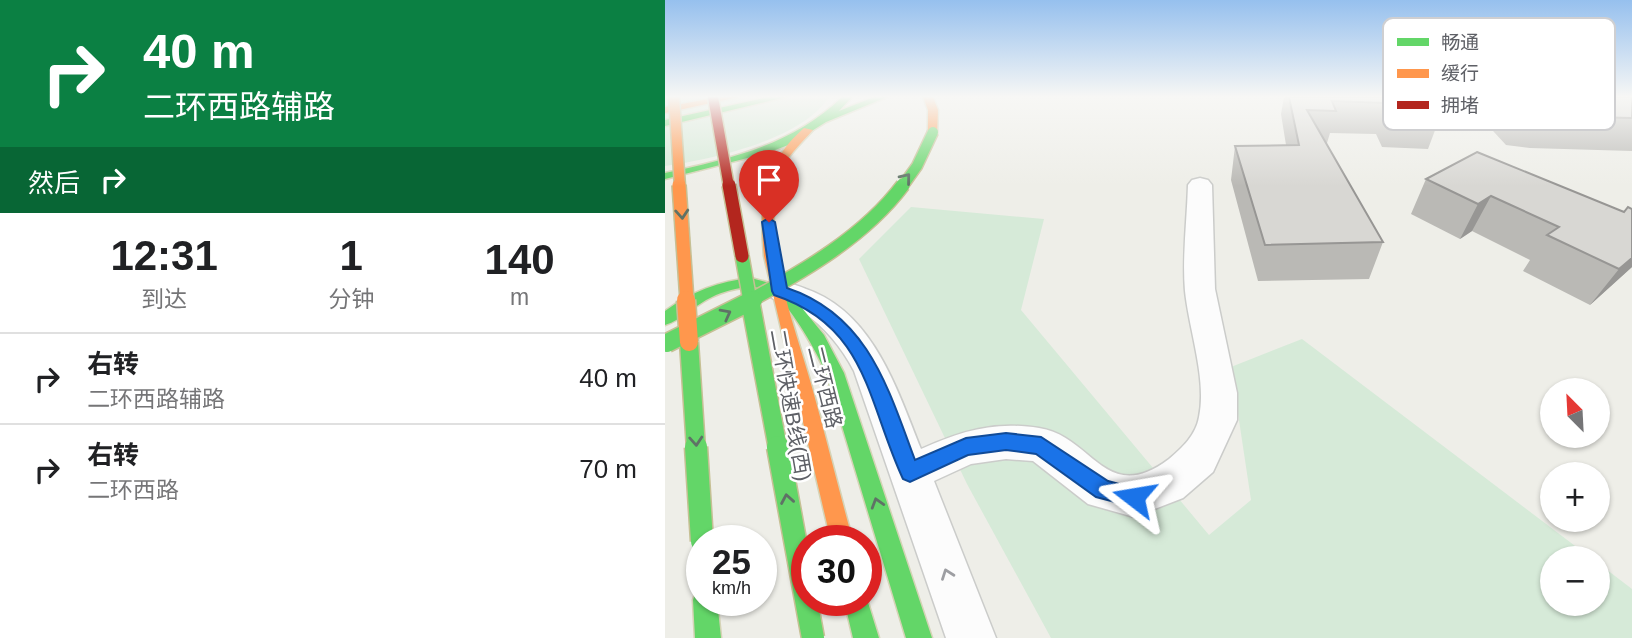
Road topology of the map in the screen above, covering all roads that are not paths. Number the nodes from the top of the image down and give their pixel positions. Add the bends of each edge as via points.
1 (676, 127) edge
2 (719, 127) edge
3 (813, 127) edge
4 (933, 127) edge
5 (808, 130) junction
6 (665, 176) edge
7 (1200, 185) dead end
8 (780, 291) junction
9 (665, 318) edge
10 (665, 344) edge
11 (910, 472) junction
12 (701, 525) edge
13 (838, 525) edge
14 (706, 616) edge
15 (860, 616) edge
16 (708, 638) edge
17 (813, 638) edge
18 (866, 638) edge
19 (919, 638) edge
20 (971, 638) edge

1 -> 12 main road, bridge
17 -> 2 main road, 二环快速B线(西), bridge
3 - 5 main road
10 -> 4 main road, bridge via 776,286 833,247 877,210 909,174 929,144
5 - 6 main road via 740,158
5 - 8 main road, 二环西路 via 785,154 771,187 769,236
7 - 11 street via 1200,289 1219,393 1218,420 1199,458 1168,484 1134,497 1103,490 1041,445 1006,442 966,447
8 - 9 main road via 763,284 735,285 691,300
8 - 11 street via 819,308 854,342 879,388
8 - 13 main road, 二环西路
19 -> 8 main road via 835,373 818,339
20 -> 11 street
14 - 16 main road
15 - 18 main road

